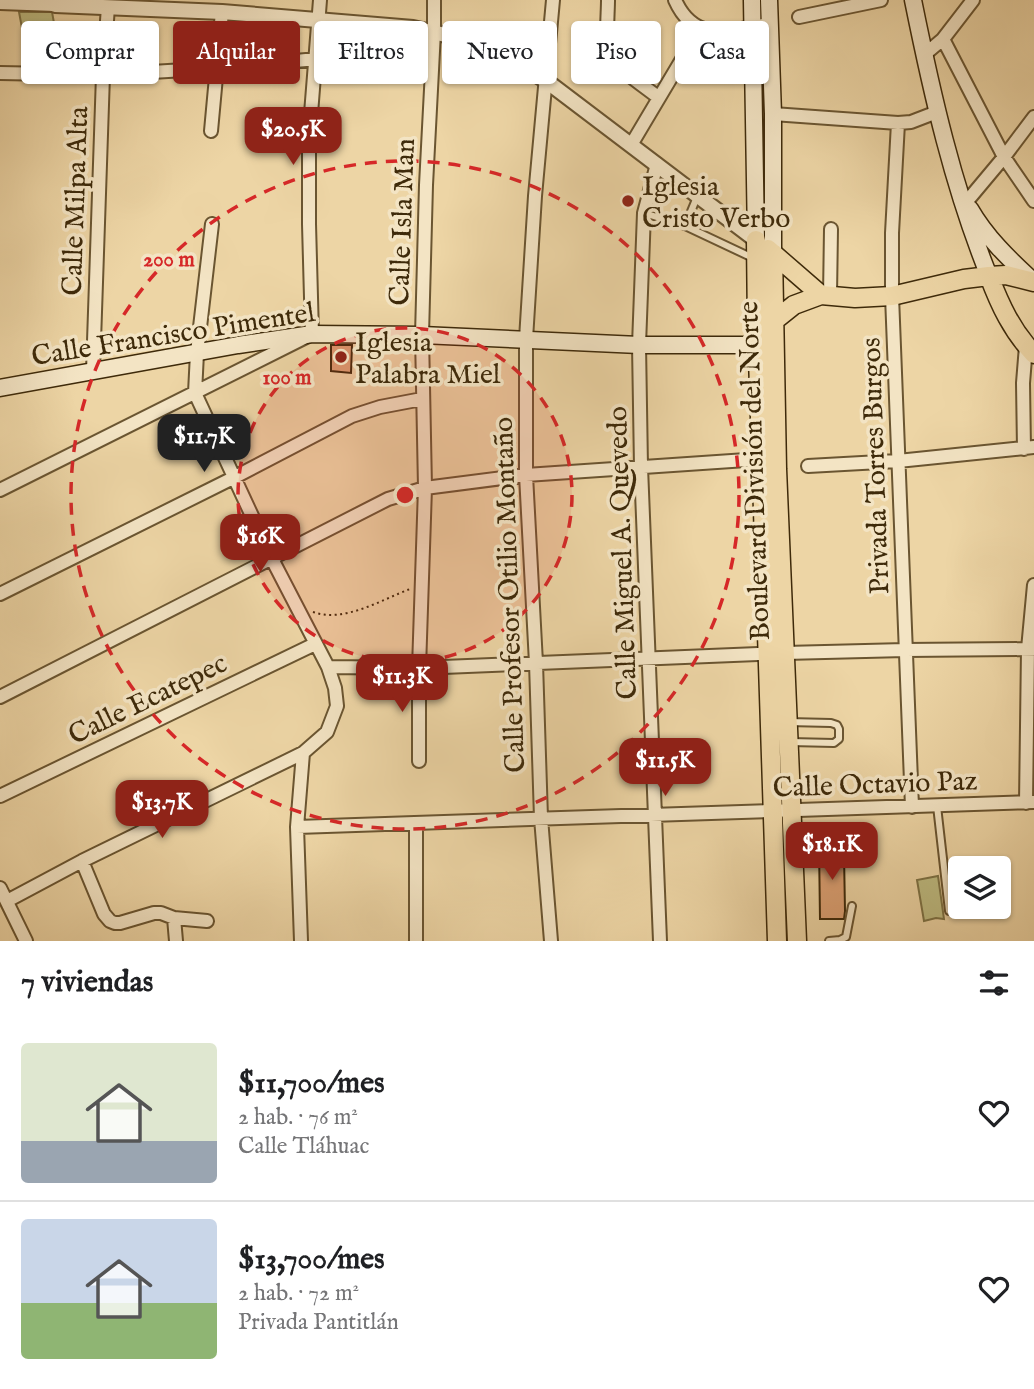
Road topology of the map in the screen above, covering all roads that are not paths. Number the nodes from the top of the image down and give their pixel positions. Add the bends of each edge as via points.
1 (320, 0) edge
2 (434, 0) edge
3 (553, 0) edge
4 (608, 0) edge
5 (675, 0) edge
6 (752, 0) edge
7 (769, 0) edge
8 (881, 0) edge
9 (913, 0) edge
10 (973, 0) edge
11 (51, 2) edge
12 (0, 3) edge
13 (114, 5) edge
14 (223, 6) edge
15 (799, 17) dead end
16 (320, 19) junction
17 (551, 21) edge
18 (690, 21) edge
19 (753, 21) edge
20 (769, 21) edge
21 (769, 24) edge
22 (434, 32) junction
23 (442, 34) edge
24 (943, 39) junction
25 (924, 55) junction
26 (675, 71) edge
27 (0, 73) edge
28 (21, 73) edge
29 (103, 84) edge
30 (215, 84) edge
31 (315, 84) edge
32 (545, 84) edge
33 (550, 84) edge
34 (754, 84) edge
35 (659, 98) junction
36 (937, 112) junction
37 (773, 114) junction
38 (1034, 117) edge
39 (898, 123) junction
40 (211, 131) dead end
41 (631, 145) junction
42 (1004, 157) junction
43 (657, 164) junction
44 (698, 196) junction
45 (1034, 201) edge
46 (964, 204) junction
47 (644, 213) junction
48 (212, 224) dead end
49 (685, 226) junction
50 (831, 229) dead end
51 (756, 240) junction
52 (768, 259) junction
53 (989, 276) junction
54 (964, 279) junction
55 (1033, 281) edge
56 (825, 296) junction
57 (892, 296) junction
58 (998, 299) junction
59 (312, 334) junction
60 (766, 334) junction
61 (422, 335) junction
62 (526, 339) junction
63 (639, 345) junction
64 (1030, 350) edge
65 (197, 353) junction
66 (93, 371) junction
67 (0, 388) edge
68 (194, 393) junction
69 (422, 399) junction
70 (1029, 448) edge
71 (761, 459) junction
72 (898, 461) junction
73 (641, 467) junction
74 (808, 467) dead end
75 (526, 475) junction
76 (233, 478) junction
77 (425, 488) junction
78 (0, 490) edge
79 (271, 559) junction
80 (1034, 585) edge
81 (0, 594) edge
82 (315, 643) junction
83 (1031, 649) edge
84 (905, 650) junction
85 (776, 653) junction
86 (648, 657) junction
87 (536, 663) junction
88 (328, 667) junction
89 (419, 668) junction
90 (0, 697) edge
91 (788, 722) junction
92 (789, 742) junction
93 (303, 753) junction
94 (419, 761) dead end
95 (0, 796) edge
96 (1030, 802) edge
97 (937, 806) junction
98 (912, 807) junction
99 (782, 811) junction
100 (655, 815) junction
101 (541, 818) junction
102 (416, 823) junction
103 (298, 827) junction
104 (82, 861) junction
105 (0, 888) edge
106 (7, 901) junction
107 (948, 902) edge
108 (852, 906) dead end
109 (174, 918) junction
110 (207, 921) dead end
111 (26, 941) edge
112 (176, 941) edge
113 (301, 941) edge
114 (416, 941) edge
115 (551, 941) edge
116 (660, 941) edge
117 (777, 941) edge
118 (797, 941) edge
119 (829, 941) edge

1 - 16 street
2 - 22 street, Calle Isla Man
3 - 17 street, Calle Profesor Otilio Montaño
4 - 35 street via 612,58
5 - 18 street
6 - 19 main road
7 - 20 main road, Boulevard División del Norte
8 - 15 street
9 - 25 main road
10 - 24 street
11 - 12 street
11 - 13 street
13 - 14 street
14 - 16 street
16 - 22 street
21 - 37 main road, Boulevard División del Norte
22 - 23 street
22 - 61 street, Calle Isla Man
24 - 25 street
24 - 42 street
25 - 36 main road
26 - 35 street
27 - 28 street
29 - 66 street, Calle Milpa Alta
30 - 40 street
31 - 59 street via 309,224
32 - 62 street, Calle Profesor Otilio Montaño
33 - 41 street
34 - 51 main road
35 - 41 street
36 - 39 street
36 - 46 main road
37 - 39 street
37 - 52 main road, Boulevard División del Norte
38 - 42 street
39 - 57 street, Privada Torres Burgos
41 - 43 street
42 - 45 street
42 - 46 street
43 - 44 street
43 - 47 street, Calle Miguel A. Quevedo
44 - 49 lane
44 - 51 street
46 - 53 main road
46 - 55 main road
47 - 49 lane
47 - 63 street, Calle Miguel A. Quevedo
48 - 65 street
49 - 52 lane
50 - 56 street
51 - 52 main road
52 - 56 main road
52 - 60 main road, Boulevard División del Norte
53 - 54 main road
53 - 55 main road
53 - 58 main road
54 - 57 main road
54 - 58 main road via 985,284
56 - 57 main road
56 - 60 main road via 794,305
57 - 72 street, Privada Torres Burgos
58 - 64 main road
59 - 61 main road, Calle Francisco Pimentel
59 - 65 main road, Calle Francisco Pimentel
59 - 68 street
60 - 63 main road, Calle Francisco Pimentel
60 - 71 main road, Boulevard División del Norte
60 - 85 main road, Boulevard División del Norte via 777,469
61 - 62 main road, Calle Francisco Pimentel
61 - 69 street, Calle Isla Man
62 - 63 main road, Calle Francisco Pimentel
62 - 75 street, Calle Profesor Otilio Montaño
63 - 73 street, Calle Miguel A. Quevedo
64 - 70 street via 1023,383
65 - 66 main road, Calle Francisco Pimentel
65 - 68 street
66 - 67 main road, Calle Francisco Pimentel
68 - 76 street
68 - 78 street
69 - 76 street via 352,416
69 - 77 street, Calle Isla Man
70 - 72 street
71 - 73 street
71 - 85 main road, Boulevard División del Norte
72 - 74 street
72 - 84 street, Privada Torres Burgos
73 - 75 street
73 - 86 street, Calle Miguel A. Quevedo
75 - 77 street
75 - 87 street, Calle Profesor Otilio Montaño
76 - 79 street
76 - 81 street
77 - 79 street via 388,499
77 - 89 street, Calle Isla Man
79 - 82 street
79 - 90 street
80 - 83 street
82 - 88 street
82 - 95 street, Calle Ecatepec
83 - 84 street
83 - 96 street
84 - 85 street
84 - 98 street, Privada Torres Burgos
85 - 86 street
85 - 91 main road, Boulevard División del Norte
85 - 99 main road, Boulevard División del Norte
86 - 87 street
86 - 100 street, Calle Miguel A. Quevedo
87 - 89 street
87 - 101 street, Calle Profesor Otilio Montaño
88 - 89 street
88 - 93 street via 337,706 327,732
89 - 94 street, Calle Isla Man
91 - 92 main road, Boulevard División del Norte
91 - 92 lane via 834,723 840,736 834,743
92 - 99 main road, Boulevard División del Norte
93 - 103 street
93 - 104 street
96 - 97 street, Calle Octavio Paz
97 - 98 street, Calle Octavio Paz
97 - 107 lane
98 - 99 street, Calle Octavio Paz
99 - 100 street, Calle Octavio Paz
99 - 117 main road, Boulevard División del Norte
99 - 118 main road, Boulevard División del Norte
100 - 101 street, Calle Octavio Paz
100 - 116 street, Calle Miguel A. Quevedo
101 - 102 street, Calle Octavio Paz
101 - 115 street, Calle Profesor Otilio Montaño
102 - 103 street, Calle Octavio Paz
102 - 114 street
103 - 113 street
104 - 106 street
104 - 109 street via 110,921 120,923 154,913
105 - 106 street
106 - 111 street
108 - 119 lane via 846,937
109 - 110 street
109 - 112 street

